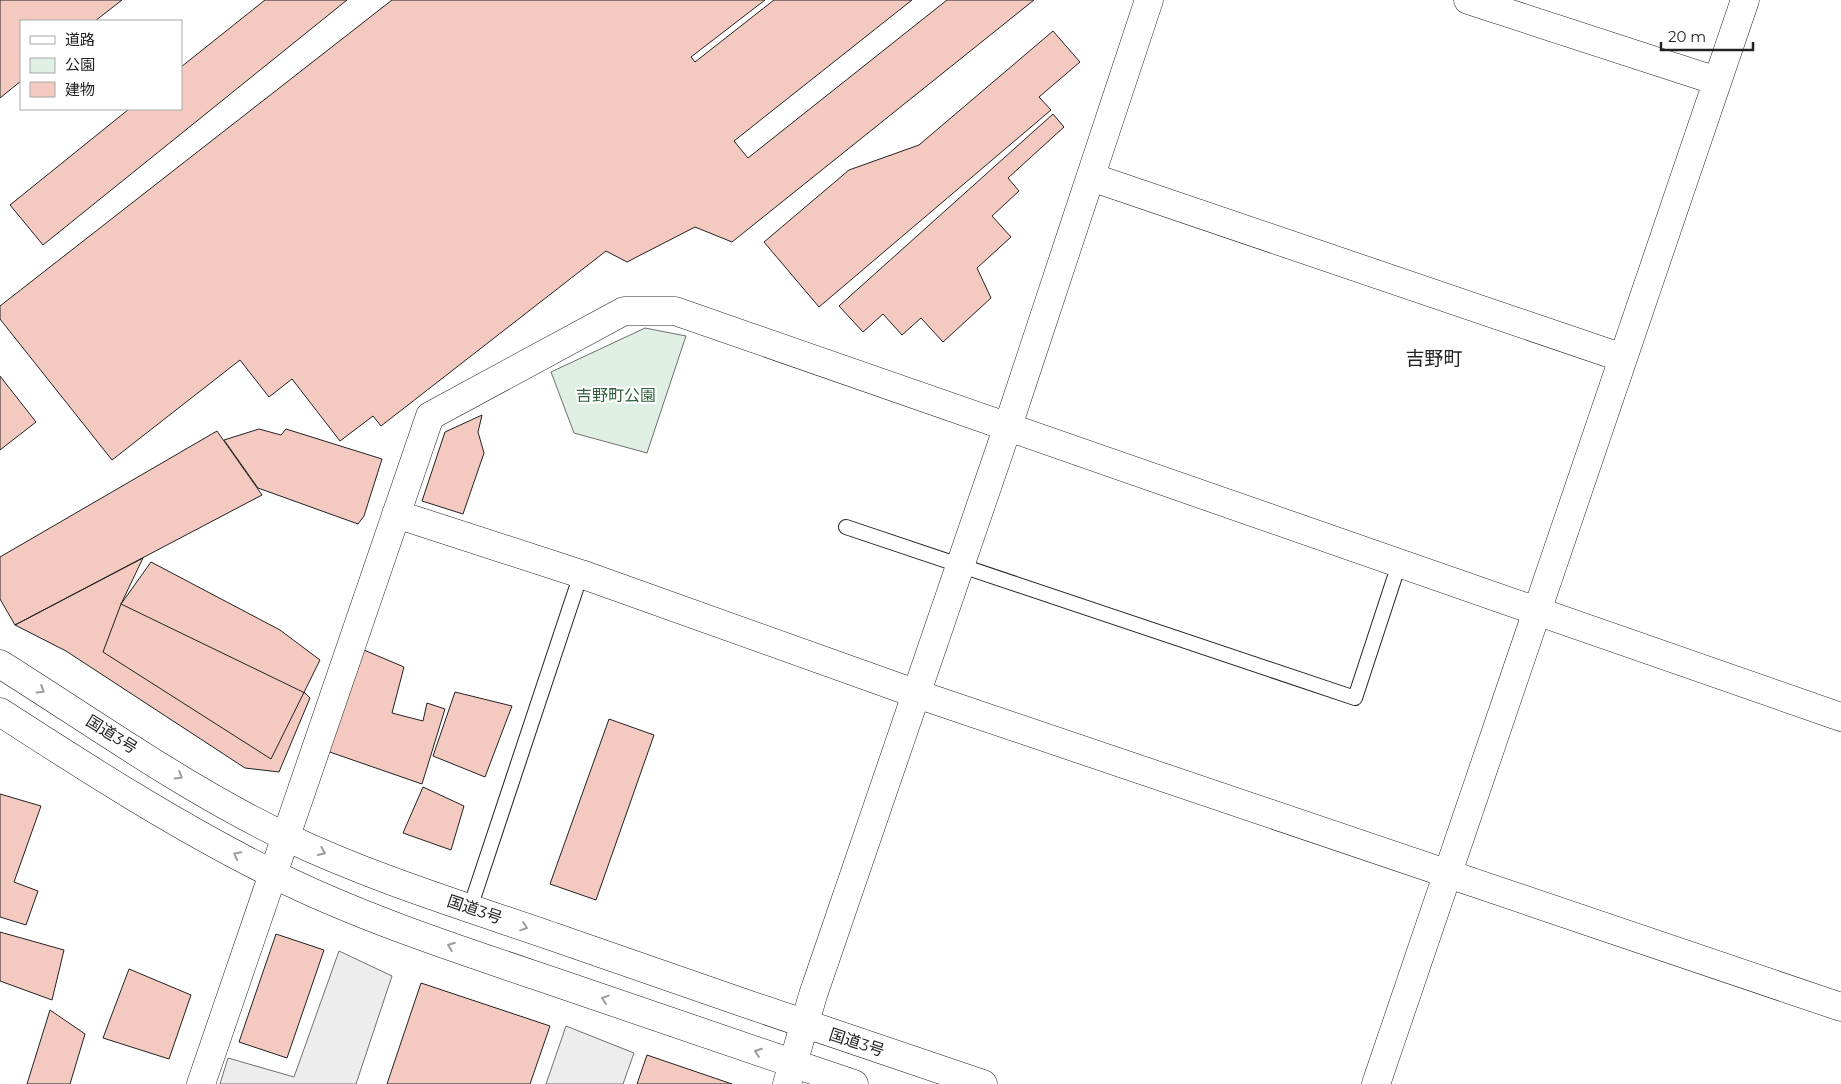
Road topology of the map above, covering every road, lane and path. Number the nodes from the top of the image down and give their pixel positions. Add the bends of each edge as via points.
1 (1149, 0) edge
2 (1468, 0) edge
3 (1745, 0) edge
4 (1717, 82) junction
5 (1091, 177) junction
6 (1623, 358) junction
7 (1008, 426) junction
8 (396, 514) junction
9 (846, 527) dead end
10 (1400, 564) junction
11 (961, 565) junction
12 (581, 574) junction
13 (1538, 612) junction
14 (0, 664) edge
15 (917, 694) junction
16 (0, 712) edge
17 (1841, 717) edge
18 (286, 836) junction
19 (272, 874) junction
20 (1448, 874) junction
21 (470, 908) junction
22 (1841, 1007) edge
23 (804, 1025) junction
24 (790, 1074) edge
25 (201, 1084) edge
26 (854, 1084) edge
27 (983, 1084) edge
28 (1376, 1084) edge

1 - 5 main road
2 - 4 main road
3 - 4 main road
4 - 6 main road
5 - 6 main road
5 - 7 main road
6 - 13 main road
7 - 8 main road via 675,311 624,312 430,416
7 - 10 main road
7 - 11 main road
8 - 12 main road
8 - 18 main road
9 - 11 lane
10 - 11 lane via 1355,698
10 - 13 main road
11 - 15 main road
12 - 15 main road
12 - 21 lane
13 - 17 main road
13 - 20 main road
14 -> 18 main road, 国道3号 via 207,794
15 - 20 main road
15 - 23 main road
19 -> 16 main road via 171,819
18 - 19 main road
18 -> 21 main road, 国道3号 via 369,872
24 -> 19 main road via 360,912
19 - 25 main road
20 - 22 main road
20 - 28 main road
21 -> 23 main road, 国道3号
23 - 24 main road
23 - 27 main road, 国道3号
24 - 26 main road

